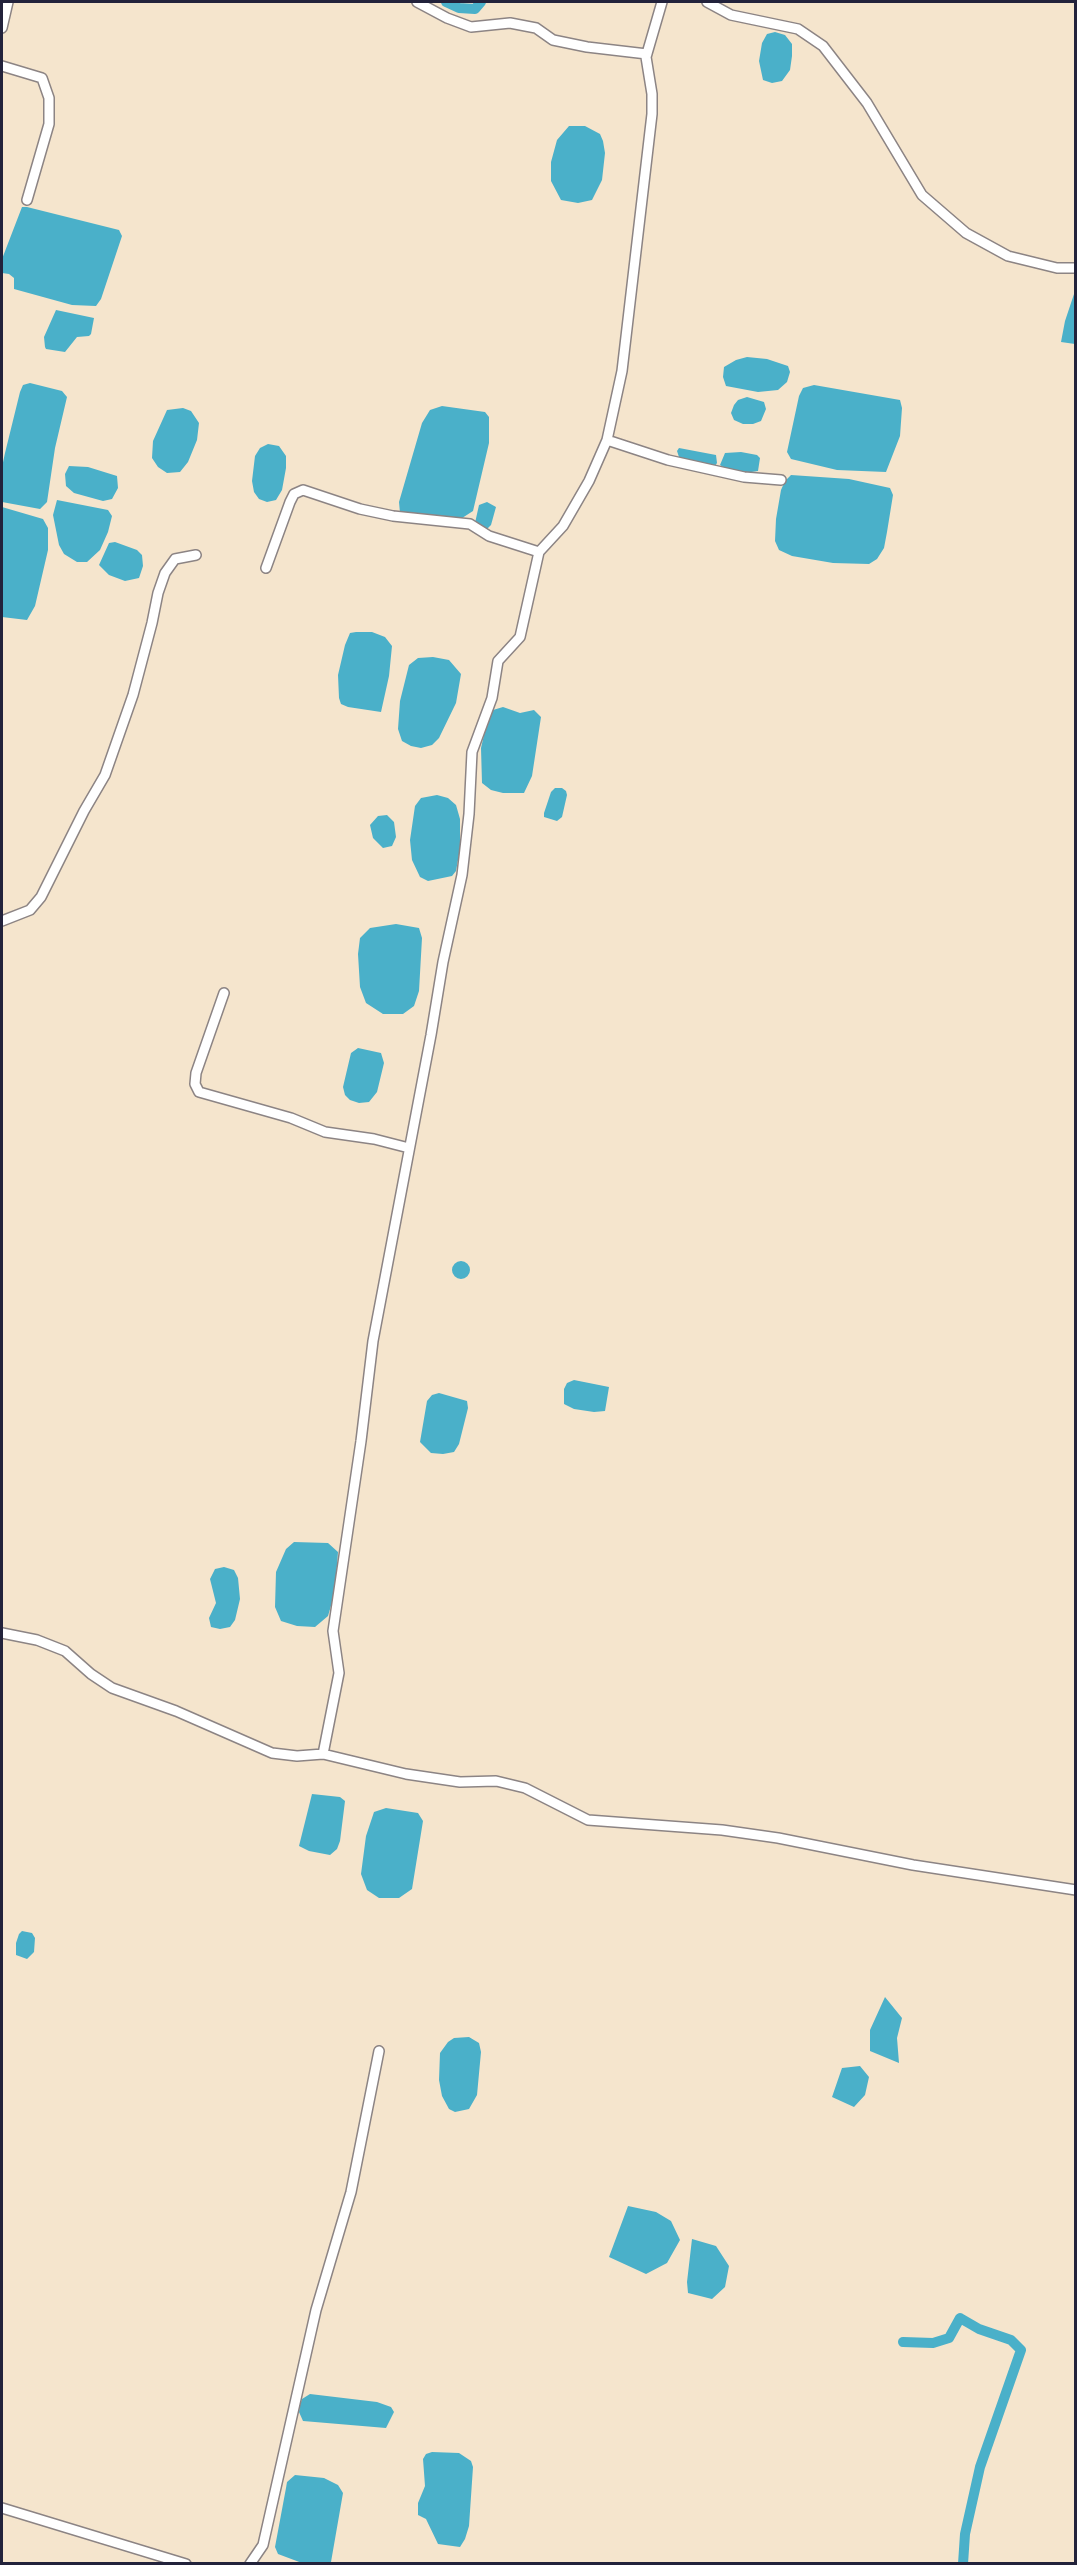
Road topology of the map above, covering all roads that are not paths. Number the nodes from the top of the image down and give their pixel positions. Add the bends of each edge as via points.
1 (8, 2) edge
2 (417, 2) edge
3 (662, 2) edge
4 (707, 2) edge
5 (2, 28) edge
6 (647, 54) junction
7 (2, 66) edge
8 (27, 200) dead end
9 (1076, 268) edge
10 (607, 440) junction
11 (781, 480) dead end
12 (539, 552) junction
13 (196, 555) dead end
14 (266, 568) dead end
15 (2, 921) edge
16 (224, 993) dead end
17 (409, 1148) junction
18 (2, 1633) edge
19 (323, 1754) junction
20 (1076, 1890) edge
21 (379, 2051) dead end
22 (2, 2508) edge
23 (186, 2564) edge
24 (250, 2564) edge

1 - 5 street
2 - 6 street via 471,27 510,23 536,28 553,40
3 - 6 street
4 - 9 street via 731,15 798,29 823,46 867,103 922,195 966,233 1008,256 1057,268
6 - 10 street via 652,114 622,371
7 - 8 street via 42,78 49,98 49,124
10 - 11 street via 668,460 744,477
10 - 12 street via 563,526
12 - 14 street via 489,536 470,524 393,516 303,490 294,494 290,502
12 - 17 street via 520,637 498,661 492,698 472,752 462,875
13 - 15 street via 175,559 165,573 133,695 105,775 41,897 30,910
16 - 17 street via 196,1073 199,1092 291,1118 325,1132
17 - 19 street via 365,1396 333,1631 339,1673
18 - 19 street via 65,1651 112,1688 272,1753
19 - 20 street via 406,1774 460,1782 496,1781 552,1800 588,1820 723,1830
21 - 24 street via 351,2192 316,2310 263,2545
22 - 23 street

